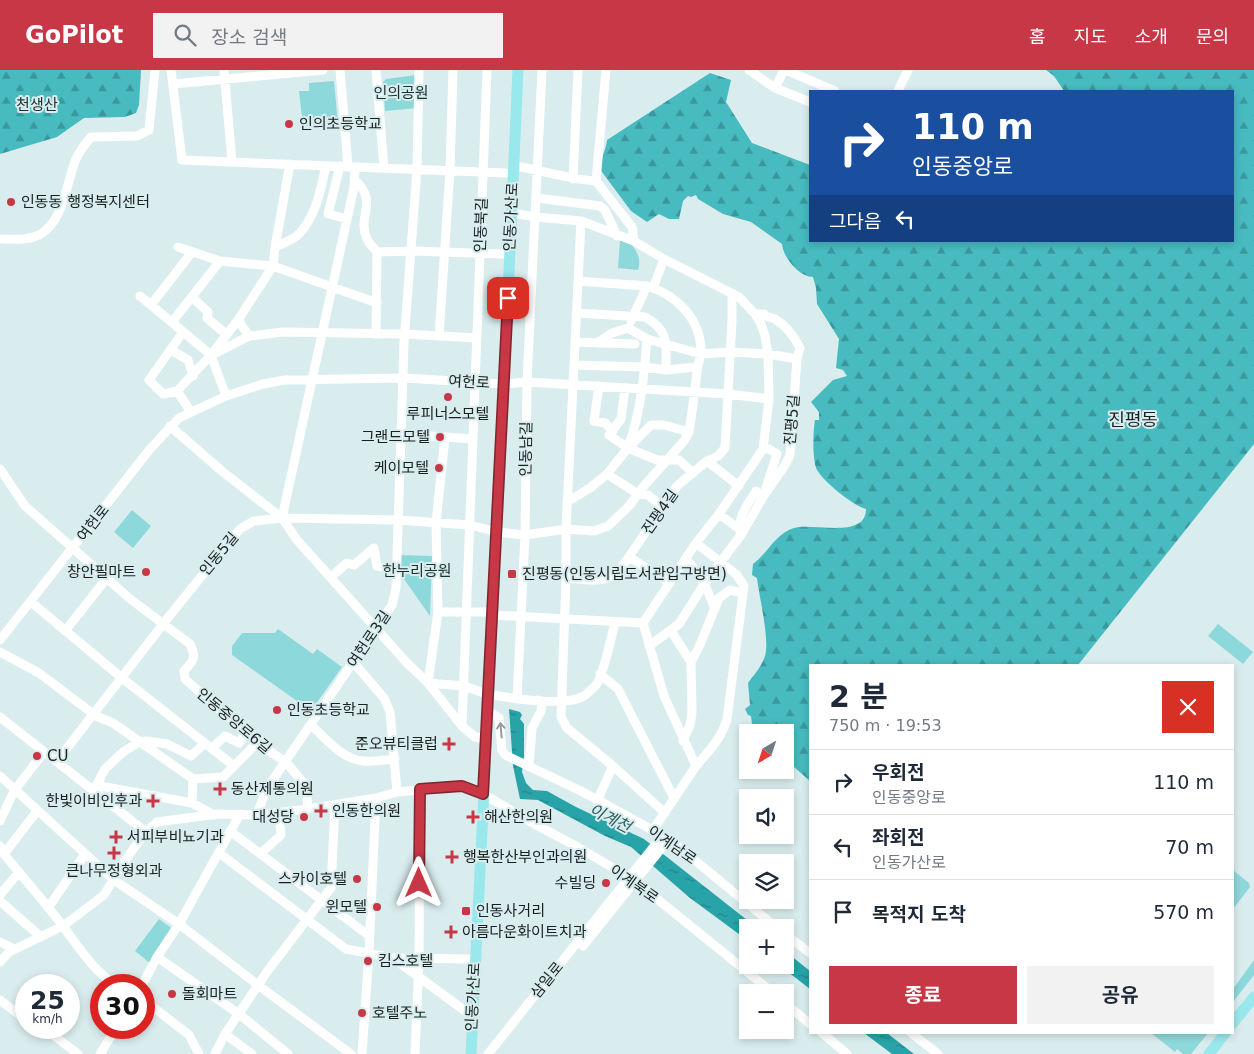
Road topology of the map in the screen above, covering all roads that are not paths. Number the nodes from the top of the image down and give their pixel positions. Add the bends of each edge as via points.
1 (155, 70) edge
2 (172, 70) edge
3 (323, 70) edge
4 (340, 70) edge
5 (376, 70) edge
6 (419, 70) edge
7 (453, 70) edge
8 (487, 70) edge
9 (511, 70) edge
10 (518, 70) edge
11 (542, 70) edge
12 (578, 70) edge
13 (606, 70) edge
14 (749, 70) edge
15 (785, 70) edge
16 (906, 71) edge
17 (224, 74) edge
18 (173, 84) junction
19 (775, 88) junction
20 (833, 90) edge
21 (898, 90) edge
22 (809, 102) edge
23 (232, 162) junction
24 (290, 164) junction
25 (326, 166) junction
26 (348, 166) junction
27 (384, 168) junction
28 (417, 169) junction
29 (510, 169) junction
30 (538, 169) junction
31 (450, 170) junction
32 (483, 172) junction
33 (354, 179) junction
34 (573, 179) junction
35 (596, 181) junction
36 (536, 198) junction
37 (512, 213) junction
38 (536, 217) junction
39 (347, 219) junction
40 (581, 222) junction
41 (617, 236) junction
42 (0, 240) edge
43 (634, 241) junction
44 (178, 247) dead end
45 (275, 247) junction
46 (412, 251) junction
47 (192, 252) junction
48 (378, 252) junction
49 (445, 253) junction
50 (480, 253) junction
51 (506, 259) junction
52 (664, 259) junction
53 (220, 261) junction
54 (273, 266) junction
55 (578, 281) junction
56 (332, 286) junction
57 (650, 287) junction
58 (732, 293) junction
59 (140, 296) dead end
60 (192, 297) junction
61 (377, 303) junction
62 (151, 305) junction
63 (576, 313) junction
64 (755, 314) junction
65 (634, 316) junction
66 (238, 320) junction
67 (172, 322) junction
68 (628, 328) junction
69 (183, 332) junction
70 (322, 333) junction
71 (376, 334) junction
72 (405, 334) junction
73 (227, 335) junction
74 (249, 336) junction
75 (439, 336) junction
76 (477, 338) junction
77 (647, 339) junction
78 (575, 342) junction
79 (597, 342) junction
80 (635, 344) dead end
81 (666, 344) junction
82 (171, 350) junction
83 (730, 352) junction
84 (701, 354) junction
85 (768, 354) junction
86 (211, 355) junction
87 (797, 359) junction
88 (574, 365) junction
89 (645, 367) junction
90 (697, 367) junction
91 (666, 370) junction
92 (193, 376) junction
93 (404, 378) junction
94 (312, 381) junction
95 (528, 382) junction
96 (475, 383) junction
97 (500, 384) junction
98 (573, 385) junction
99 (599, 386) junction
100 (625, 388) junction
101 (643, 389) junction
102 (177, 391) junction
103 (695, 392) junction
104 (728, 394) junction
105 (226, 396) junction
106 (769, 399) junction
107 (191, 412) junction
108 (170, 426) junction
109 (688, 432) junction
110 (611, 433) junction
111 (401, 434) junction
112 (445, 438) junction
113 (473, 439) junction
114 (628, 448) junction
115 (763, 449) junction
116 (668, 460) junction
117 (707, 461) junction
118 (0, 469) edge
119 (693, 473) junction
120 (607, 474) junction
121 (739, 486) junction
122 (638, 494) junction
123 (763, 497) junction
124 (567, 502) junction
125 (663, 507) junction
126 (719, 514) junction
127 (282, 518) junction
128 (398, 520) junction
129 (436, 523) junction
130 (470, 525) junction
131 (566, 529) junction
132 (494, 532) junction
133 (740, 532) junction
134 (525, 535) junction
135 (696, 544) junction
136 (74, 548) junction
137 (630, 557) junction
138 (686, 559) junction
139 (721, 563) junction
140 (396, 569) junction
141 (331, 577) junction
142 (107, 578) junction
143 (566, 578) junction
144 (670, 583) junction
145 (705, 583) junction
146 (743, 592) junction
147 (31, 602) junction
148 (715, 609) junction
149 (438, 612) junction
150 (468, 612) junction
151 (490, 613) junction
152 (520, 617) junction
153 (565, 618) junction
154 (615, 622) junction
155 (643, 623) junction
156 (163, 625) junction
157 (377, 627) junction
158 (65, 630) junction
159 (671, 631) junction
160 (0, 640) edge
161 (649, 646) junction
162 (0, 652) edge
163 (353, 662) junction
164 (691, 662) junction
165 (600, 674) junction
166 (122, 678) junction
167 (428, 683) junction
168 (464, 686) junction
169 (486, 694) junction
170 (517, 700) junction
171 (538, 700) junction
172 (562, 701) junction
173 (487, 710) junction
174 (94, 715) junction
175 (0, 718) edge
176 (311, 725) junction
177 (462, 726) junction
178 (248, 729) junction
179 (482, 738) junction
180 (683, 741) junction
181 (139, 742) junction
182 (257, 743) junction
183 (209, 746) junction
184 (44, 752) junction
185 (395, 759) junction
186 (57, 761) junction
187 (286, 762) junction
188 (234, 766) junction
189 (529, 766) junction
190 (613, 766) junction
191 (696, 766) junction
192 (1, 778) edge
193 (193, 779) junction
194 (94, 789) junction
195 (420, 789) junction
196 (14, 791) junction
197 (397, 792) junction
198 (481, 792) junction
199 (376, 798) junction
200 (674, 798) junction
201 (597, 801) junction
202 (192, 803) junction
203 (335, 805) junction
204 (308, 809) junction
205 (37, 811) junction
206 (279, 812) junction
207 (665, 813) junction
208 (240, 814) junction
209 (214, 815) junction
210 (257, 815) junction
211 (0, 821) edge
212 (653, 830) junction
213 (230, 831) junction
214 (146, 832) junction
215 (666, 837) junction
216 (2, 850) edge
217 (219, 853) junction
218 (85, 854) junction
219 (260, 854) junction
220 (19, 872) junction
221 (114, 880) junction
222 (632, 880) junction
223 (0, 895) edge
224 (322, 900) junction
225 (0, 901) edge
226 (48, 908) junction
227 (306, 919) junction
228 (766, 919) edge
229 (179, 924) junction
230 (63, 926) junction
231 (368, 935) junction
232 (41, 937) junction
233 (794, 941) edge
234 (0, 942) edge
235 (14, 949) junction
236 (369, 952) junction
237 (809, 952) edge
238 (157, 957) junction
239 (392, 958) junction
240 (419, 958) junction
241 (470, 959) junction
242 (0, 962) edge
243 (101, 974) edge
244 (148, 974) edge
245 (418, 977) junction
246 (762, 984) edge
247 (258, 985) junction
248 (0, 994) edge
249 (1254, 997) edge
250 (3, 1002) edge
251 (15, 1006) edge
252 (155, 1009) edge
253 (15, 1011) edge
254 (794, 1011) edge
255 (0, 1012) edge
256 (468, 1013) junction
257 (239, 1014) junction
258 (1234, 1022) edge
259 (809, 1023) edge
260 (225, 1034) junction
261 (823, 1034) edge
262 (913, 1034) edge
263 (1224, 1034) edge
264 (50, 1039) edge
265 (58, 1039) edge
266 (109, 1039) edge
267 (70, 1054) edge
268 (78, 1054) edge
269 (100, 1054) edge
270 (199, 1054) edge
271 (215, 1054) edge
272 (252, 1054) edge
273 (288, 1054) edge
274 (351, 1054) edge
275 (362, 1054) edge
276 (415, 1054) edge
277 (466, 1054) edge
278 (471, 1054) edge
279 (488, 1054) edge
280 (495, 1054) edge
281 (847, 1054) edge
282 (938, 1054) edge
283 (1209, 1054) edge

1 - 42 street via 149,130 137,136 91,137 77,156 61,207 48,228 30,238
2 - 18 street
3 - 17 street
4 - 26 street
5 - 27 street
6 - 28 street
7 - 31 street
8 - 32 street, 인동북길
9 - 29 main road, 인동가산로
10 - 29 main road, 인동가산로
11 - 30 street, 인동남길
12 - 34 street
13 - 35 street
14 - 19 street
15 - 19 street
15 - 20 street
16 - 21 street
17 - 18 street
17 - 23 street
18 - 23 street via 182,160
19 - 22 street
23 - 24 street
24 - 25 street
24 - 45 street
25 - 26 street
25 - 45 street via 318,200 306,224 298,236
26 - 27 street
26 - 33 street
26 - 39 street via 328,214
27 - 28 street
28 - 31 street
28 - 46 street
29 - 30 street
29 - 32 street
29 - 37 main road, 인동가산로
29 - 51 main road, 인동가산로
30 - 34 street
30 - 36 street, 인동남길
31 - 32 street
31 - 49 street
32 - 50 street, 인동북길
33 - 39 street
33 - 48 street via 363,187 367,200 364,225 367,240
34 - 35 street
35 - 43 street via 632,227
36 - 38 street, 인동남길
36 - 41 street via 600,206
37 - 38 street
37 - 51 main road, 인동가산로
38 - 40 street
38 - 95 street, 인동남길
39 - 56 street
40 - 41 street
40 - 55 street
41 - 43 street
43 - 52 street
44 - 47 street
45 - 54 street
46 - 48 street
46 - 49 street
46 - 72 street
47 - 53 street
47 - 62 street
48 - 61 street
49 - 50 street
49 - 75 street
50 - 51 street
50 - 76 street, 인동북길
51 - 97 main road, 인동가산로
52 - 57 street
52 - 58 street
53 - 54 street
53 - 60 street
54 - 56 street
54 - 66 street
55 - 57 street
55 - 63 street
56 - 61 street
56 - 70 street
57 - 65 street
57 - 84 street via 685,308 696,326
58 - 64 street
58 - 83 street, 진평4길
59 - 62 street
60 - 67 street
60 - 73 street via 208,312 207,318
61 - 71 street
62 - 67 street
63 - 65 street
63 - 78 street
64 - 85 street via 766,336
64 - 87 street, 진평5길 via 774,318 793,334 800,348
65 - 68 street
65 - 81 street via 645,317 658,325
66 - 73 street
66 - 74 street
67 - 69 street
68 - 77 street
68 - 79 street
69 - 82 street
69 - 86 street
70 - 71 street
70 - 74 street via 283,332
70 - 94 street
71 - 72 street
72 - 75 street
72 - 93 street
73 - 86 street
74 - 86 street
75 - 76 street
76 - 96 street, 인동북길
77 - 81 street
77 - 89 street
78 - 79 street
78 - 88 street
79 - 80 street
81 - 84 street
81 - 91 street
82 - 92 street via 188,360
82 - 102 street via 149,380 163,394
83 - 84 street
83 - 85 street
83 - 104 street, 진평4길
84 - 90 street
85 - 87 street
85 - 106 street
86 - 92 street
86 - 105 street
87 - 123 street, 진평5길 via 790,456
88 - 89 street
88 - 98 street
89 - 91 street
89 - 101 street
90 - 91 street
90 - 103 street
92 - 102 street
93 - 94 street, 여헌로
93 - 96 street, 여헌로
93 - 111 street, 여헌로3길
94 - 105 street, 여헌로 via 285,380
94 - 127 street
95 - 97 street, 여헌로
95 - 98 street, 여헌로
95 - 134 street, 인동남길
96 - 97 street, 여헌로
96 - 113 street, 인동북길
97 - 132 main road, 인동가산로
98 - 99 street, 여헌로
98 - 124 street
99 - 100 street, 여헌로
99 - 110 street via 594,421 605,423
100 - 101 street, 여헌로
100 - 110 street via 621,419
101 - 103 street, 여헌로
101 - 114 street
102 - 107 street
103 - 104 street, 여헌로
103 - 109 street
104 - 106 street, 여헌로
104 - 117 street, 진평4길 via 724,448 718,456
105 - 107 street, 여헌로
106 - 115 street
107 - 108 street, 여헌로
108 - 127 street
108 - 136 street, 여헌로
109 - 114 street via 651,424
109 - 116 street, 인동5길
110 - 114 street
111 - 112 street
111 - 128 street, 여헌로3길
112 - 113 street
112 - 129 street
113 - 130 street, 인동북길
114 - 116 street via 657,460
114 - 120 street
115 - 121 street
115 - 123 street via 777,454
116 - 119 street via 679,460
116 - 122 street, 인동5길
117 - 119 street, 진평4길
117 - 121 street
118 - 136 street, 인동중앙로6길 via 25,506
119 - 125 street, 진평4길 via 677,486
120 - 122 street
120 - 124 street
121 - 126 street
122 - 125 street via 648,495
122 - 131 street, 인동5길 via 608,526 594,531
123 - 133 street, 진평5길
124 - 131 street
125 - 137 street, 진평4길
126 - 133 street
126 - 135 street
127 - 128 street, 인동5길
127 - 141 street
127 - 156 street, 인동5길 via 254,521 240,530
128 - 129 street, 인동5길
128 - 140 street, 여헌로3길
129 - 130 street, 인동5길
129 - 149 street
130 - 132 street, 인동5길
130 - 150 street, 인동북길
131 - 134 street, 인동5길
131 - 143 street
132 - 134 street, 인동5길
132 - 151 main road, 인동가산로
133 - 139 street, 진평5길
134 - 152 street, 인동남길
135 - 138 street
135 - 139 street
136 - 142 street, 인동중앙로6길
136 - 147 street, 여헌로
137 - 143 street, 진평4길 via 613,577 602,580
137 - 144 street
138 - 144 street
138 - 145 street
139 - 145 street, 진평5길
139 - 146 street via 741,579
140 - 141 street via 377,566 374,548 354,564 347,563
140 - 157 street, 여헌로3길 via 392,605
141 - 157 street
142 - 156 street, 인동중앙로6길
142 - 158 street
143 - 153 street
144 - 155 street
145 - 148 street
145 - 159 street, 진평5길
146 - 148 street via 726,592 719,598
146 - 191 street via 728,719 717,740
147 - 158 street
147 - 160 street, 여헌로
148 - 164 street
149 - 150 street
149 - 167 street
150 - 151 street
150 - 168 street, 인동북길
151 - 152 street
151 - 169 main road, 인동가산로
152 - 153 street
152 - 170 street, 인동남길
153 - 154 street
153 - 172 street
154 - 155 street
154 - 165 street
155 - 161 street
156 - 166 street, 인동5길
156 - 178 street, 인동중앙로6길 via 190,644 195,652 184,672 185,679 224,714
157 - 163 street, 여헌로3길
157 - 167 street
158 - 166 street
159 - 161 street, 진평5길
159 - 164 street
161 - 180 street via 664,696
162 - 174 street via 39,673
163 - 176 street, 여헌로3길
163 - 185 street via 387,705
164 - 180 street via 692,713
165 - 172 street via 597,684 584,696
165 - 200 street via 618,689
166 - 174 street, 인동5길
166 - 183 street
167 - 168 street
167 - 177 street
168 - 169 street
168 - 177 street, 인동북길
169 - 170 street
169 - 173 main road, 인동가산로
169 - 179 main road, 인동가산로
170 - 171 street
171 - 172 street
171 - 189 street via 542,702 541,711 532,728
172 - 190 street via 560,717 563,722
189 -> 173 street, 이계남로 via 505,755 499,718
173 - 198 main road, 인동가산로
174 - 181 street via 113,723
174 - 186 street, 인동5길
175 - 184 street
176 - 185 street via 353,760
176 - 187 street, 여헌로3길
177 - 179 street via 475,737
178 - 182 street, 인동중앙로6길
178 - 183 street via 239,743 225,736
179 - 198 main road, 인동가산로
180 - 191 street
181 - 183 street via 168,744 190,756
181 - 193 street
181 - 194 street via 105,769
182 - 187 street, 인동중앙로6길
182 - 188 street
183 - 188 street
184 - 186 street
184 - 196 street
185 - 197 street
186 - 194 street
187 - 204 street, 인동중앙로6길 via 306,786
187 - 210 street, 여헌로3길 via 262,798
188 - 193 street via 222,777
189 - 201 street, 이계남로
190 - 201 street
190 - 207 street
191 - 200 street
192 - 196 street
193 - 202 street
194 - 202 street via 100,786
194 - 214 street
195 - 197 street, 이계북로
195 - 198 street, 이계북로 via 462,786
195 - 240 street
196 - 205 street
196 - 211 street
197 - 199 street, 이계북로
198 - 222 street, 이계북로
198 - 241 main road, 인동가산로
198 - 278 main road, 인동가산로
199 - 203 street, 이계북로
199 - 231 street
200 - 207 street
201 - 212 street, 이계남로
202 - 209 street
203 - 204 street, 이계북로
203 - 224 street via 331,888
204 - 206 street, 이계북로
205 - 216 street
205 - 218 street
206 - 210 street, 이계북로
206 - 219 street via 281,835
207 - 212 street
208 - 209 street, 이계북로
208 - 210 street, 이계북로
208 - 213 street
209 - 214 street, 이계북로 via 157,822
212 - 215 street, 이계남로
213 - 217 street
213 - 219 street
214 - 221 street
215 - 222 street, 삼일로
215 - 228 street, 이계남로
216 - 220 street
217 - 227 street, 인동가산로
217 - 229 street
218 - 221 street
218 - 226 street
219 - 224 street
220 - 223 street
220 - 226 street
221 - 229 street
221 - 230 street via 104,895
222 - 246 street, 이계북로
222 - 279 street, 삼일로
222 - 280 street, 삼일로
224 - 227 street
224 - 231 street
225 - 232 street
226 - 230 street
227 - 236 street, 인동가산로 via 346,948
227 - 247 street
229 - 238 street
229 - 247 street
230 - 232 street
230 - 243 street
231 - 236 street
232 - 235 street
233 - 237 street
234 - 235 street
235 - 242 street
236 - 239 street, 인동가산로
236 - 275 street
238 - 244 street
238 - 257 street
239 - 240 street, 인동가산로
239 - 245 street, 인동가산로
240 - 241 street, 인동가산로
240 - 245 street
241 - 256 main road, 인동가산로
245 - 256 street, 인동가산로
245 - 276 street
247 - 257 street
247 - 274 street
248 - 251 street
249 - 258 main road
250 - 253 street
250 - 255 street
252 - 270 street via 189,1035
254 - 259 street
256 - 277 main road, 인동가산로
257 - 260 street
257 - 273 street
260 - 271 street
260 - 272 street
261 - 281 street
262 - 282 street
263 - 283 main road
264 - 267 street
265 - 268 street
266 - 269 street

